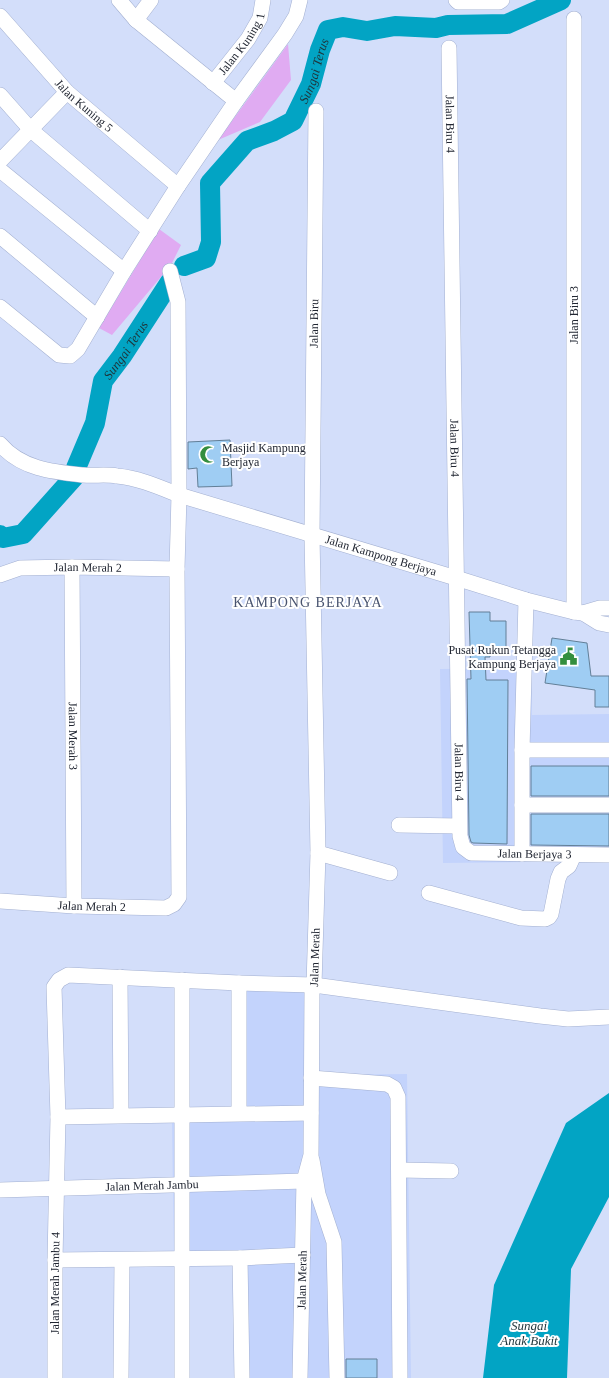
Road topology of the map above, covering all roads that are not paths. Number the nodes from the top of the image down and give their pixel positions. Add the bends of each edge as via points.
1 (119, 0) edge
2 (151, 0) edge
3 (263, 0) edge
4 (300, 0) edge
5 (456, 0) edge
6 (502, 0) edge
7 (0, 16) edge
8 (574, 19) dead end
9 (136, 20) junction
10 (449, 48) dead end
11 (213, 83) junction
12 (67, 92) junction
13 (0, 95) edge
14 (236, 101) junction
15 (316, 111) dead end
16 (31, 130) junction
17 (0, 161) edge
18 (0, 170) edge
19 (178, 186) junction
20 (150, 230) junction
21 (0, 236) edge
22 (124, 271) junction
23 (170, 271) dead end
24 (0, 307) edge
25 (97, 317) junction
26 (2, 449) edge
27 (178, 495) junction
28 (312, 535) junction
29 (72, 567) junction
30 (177, 569) junction
31 (0, 576) edge
32 (456, 578) junction
33 (526, 600) junction
34 (609, 608) edge
35 (579, 612) junction
36 (609, 625) edge
37 (522, 750) junction
38 (609, 750) edge
39 (522, 805) junction
40 (609, 805) edge
41 (399, 825) dead end
42 (459, 826) junction
43 (464, 847) joint
44 (318, 853) junction
45 (522, 854) junction
46 (574, 855) junction
47 (609, 855) edge
48 (390, 873) dead end
49 (429, 893) dead end
50 (0, 901) edge
51 (74, 906) junction
52 (120, 977) junction
53 (182, 980) junction
54 (239, 983) junction
55 (314, 985) junction
56 (609, 1017) edge
57 (311, 1078) junction
58 (239, 1113) junction
59 (311, 1113) junction
60 (181, 1114) junction
61 (121, 1115) junction
62 (58, 1117) junction
63 (311, 1155) junction
64 (400, 1170) junction
65 (451, 1171) dead end
66 (304, 1181) junction
67 (182, 1185) junction
68 (56, 1188) junction
69 (0, 1190) edge
70 (302, 1256) junction
71 (240, 1258) junction
72 (182, 1259) junction
73 (55, 1260) junction
74 (122, 1260) junction
75 (55, 1378) edge
76 (122, 1378) edge
77 (182, 1378) edge
78 (242, 1378) edge
79 (300, 1378) edge
80 (337, 1378) edge
81 (400, 1378) edge

1 - 9 street
2 - 9 street
3 - 11 street, Jalan Kuning 1 via 260,18 248,40
4 - 14 street via 296,16 285,34
5 - 6 street
7 - 12 street, Jalan Kuning 5
8 - 35 street, Jalan Biru 3
9 - 11 street
10 - 32 street, Jalan Biru 4
11 - 14 street
12 - 16 street
12 - 19 street, Jalan Kuning 5
13 - 16 street
14 - 19 street
15 - 28 street, Jalan Biru
16 - 17 street
16 - 20 street
18 - 22 street
19 - 20 street
20 - 22 street
21 - 25 street
22 - 25 street
23 - 27 street via 178,302
24 - 25 street via 59,355 70,356 78,349
26 - 27 street, Jalan Kampong Berjaya via 19,461 36,468 84,475 117,476 146,482
27 - 28 street, Jalan Kampong Berjaya
27 - 30 street
28 - 32 street, Jalan Kampong Berjaya
28 - 44 street, Jalan Merah
29 - 30 street, Jalan Merah 2
29 - 31 street, Jalan Merah 2 via 20,568
29 - 51 street, Jalan Merah 3
30 - 51 street, Jalan Merah 2 via 179,897 174,904 166,908
32 - 33 street, Jalan Kampong Berjaya
32 - 42 street, Jalan Biru 4
33 - 35 street, Jalan Kampong Berjaya
33 - 37 street
34 - 35 street, Jalan Kampong Berjaya
35 - 36 street, Jalan Kampong Berjaya via 599,623
37 - 38 street
37 - 39 street
39 - 40 street
39 - 45 street
41 - 42 street
42 - 43 street, Jalan Biru 4
43 - 45 street, Jalan Berjaya 3 via 471,853
44 - 48 street
44 - 55 street, Jalan Merah
45 - 46 street, Jalan Berjaya 3
46 - 47 street, Jalan Berjaya 3
46 - 49 street via 561,872 551,914 545,919 520,918
50 - 51 street, Jalan Merah 2
52 - 53 street, Jalan Merah Jambu 4
52 - 61 street
52 - 62 street, Jalan Merah Jambu 4 via 68,975 59,980 54,988
53 - 54 street, Jalan Merah Jambu 4
53 - 60 street
54 - 55 street, Jalan Merah Jambu 4
54 - 58 street
55 - 56 street, Jalan Merah Jambu 4 via 540,1016 568,1019
55 - 57 street, Jalan Merah
57 - 59 street, Jalan Merah
57 - 64 street via 387,1084 394,1088 398,1097
58 - 59 street
58 - 60 street
59 - 63 street, Jalan Merah
60 - 61 street
60 - 67 street
61 - 62 street
62 - 68 street, Jalan Merah Jambu 4
63 - 66 street, Jalan Merah
63 - 80 street via 318,1194 334,1242
64 - 65 street
64 - 81 street
66 - 67 street, Jalan Merah Jambu
66 - 70 street, Jalan Merah
67 - 68 street, Jalan Merah Jambu
67 - 72 street
68 - 69 street, Jalan Merah Jambu
68 - 73 street, Jalan Merah Jambu 4
70 - 71 street
70 - 79 street, Jalan Merah
71 - 72 street
71 - 78 street
72 - 74 street
72 - 77 street
73 - 74 street
73 - 75 street, Jalan Merah Jambu 4
74 - 76 street

